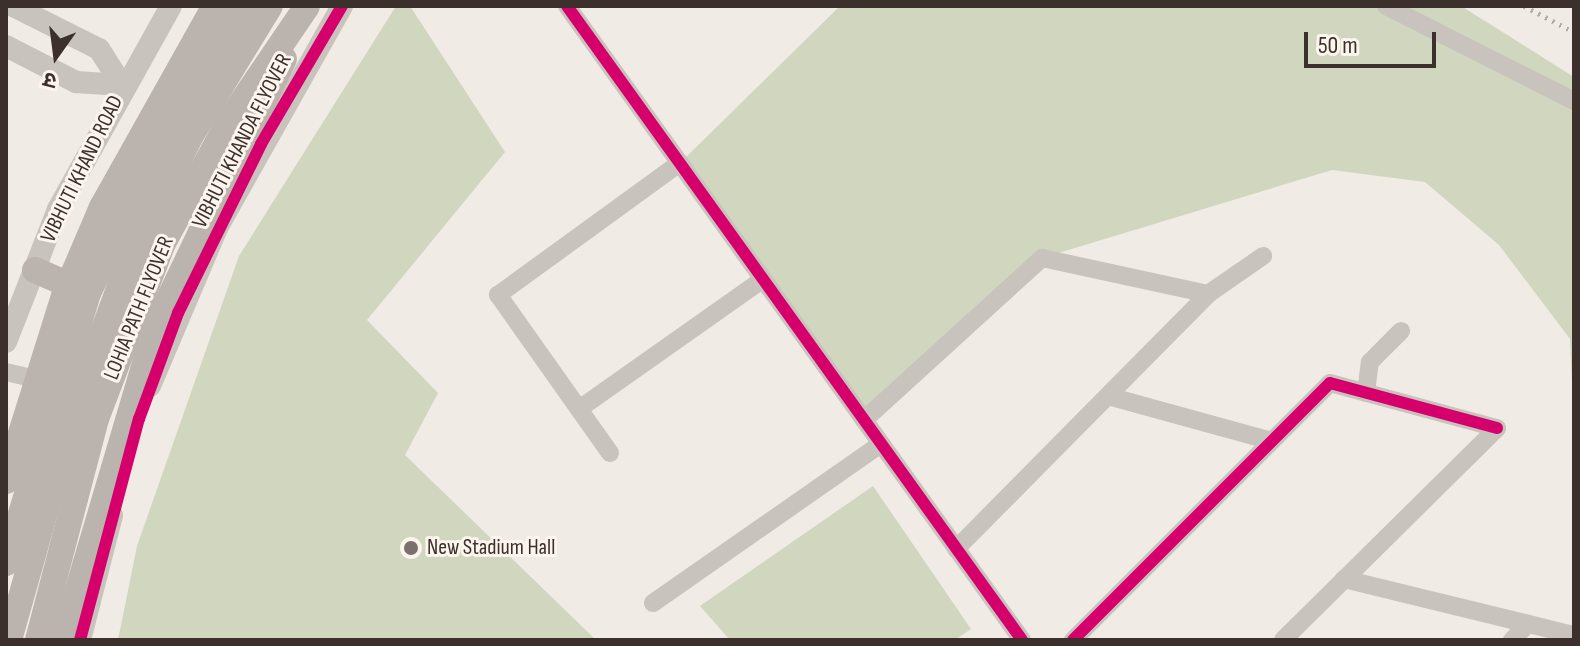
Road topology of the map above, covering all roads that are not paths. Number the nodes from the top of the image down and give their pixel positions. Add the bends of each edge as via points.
1 (13, 6) edge
2 (171, 6) edge
3 (215, 6) edge
4 (243, 6) edge
5 (270, 6) edge
6 (342, 6) edge
7 (567, 6) edge
8 (1386, 6) edge
9 (306, 7) edge
10 (6, 46) edge
11 (122, 85) junction
12 (1574, 101) edge
13 (680, 163) junction
14 (1263, 256) dead end
15 (35, 270) junction
16 (763, 279) junction
17 (88, 293) junction
18 (1208, 294) junction
19 (1401, 331) dead end
20 (6, 342) edge
21 (6, 372) edge
22 (56, 384) junction
23 (1366, 393) junction
24 (1108, 396) junction
25 (579, 409) junction
26 (84, 416) junction
27 (864, 420) junction
28 (1271, 441) junction
29 (881, 444) junction
30 (610, 453) dead end
31 (6, 481) edge
32 (956, 549) junction
33 (6, 563) edge
34 (1344, 579) junction
35 (653, 603) dead end
36 (1528, 624) junction
37 (1574, 635) edge
38 (9, 640) edge
39 (38, 640) edge
40 (63, 640) edge
41 (80, 640) edge
42 (1022, 640) edge
43 (1073, 640) edge
44 (1283, 640) edge
45 (1512, 640) edge

1 - 11 street via 99,49
2 - 11 street, VIBHUTI KHAND ROAD
3 - 31 main road via 102,207 64,296
4 - 17 main road via 173,120
5 - 26 main road, LOHIA PATH FLYOVER via 147,221
6 - 41 street via 261,144 178,313 139,419
7 - 13 street
8 - 12 street
9 - 26 main road, LOHIA PATH FLYOVER via 231,118 163,243
9 - 40 main road, VIBHUTI KHANDA FLYOVER via 156,326
10 - 11 street via 76,82
11 - 15 street, VIBHUTI KHAND ROAD
13 - 16 street
13 - 25 street via 498,295
14 - 18 street
15 - 17 main road
15 - 20 street, VIBHUTI KHAND ROAD
16 - 25 street
16 - 27 street
17 - 22 main road
18 - 24 street
18 - 27 street via 1042,258
19 - 23 street via 1370,362
21 - 22 street
22 - 33 main road
23 - 28 street via 1330,383
23 - 34 street via 1497,428
24 - 28 street
24 - 32 street
25 - 30 street
26 - 38 main road, LOHIA PATH FLYOVER
26 - 39 main road, LOHIA PATH FLYOVER
27 - 29 street
28 - 43 street
29 - 32 street
29 - 35 street
32 - 42 street
34 - 36 street
34 - 44 street
36 - 37 street
36 - 45 street

